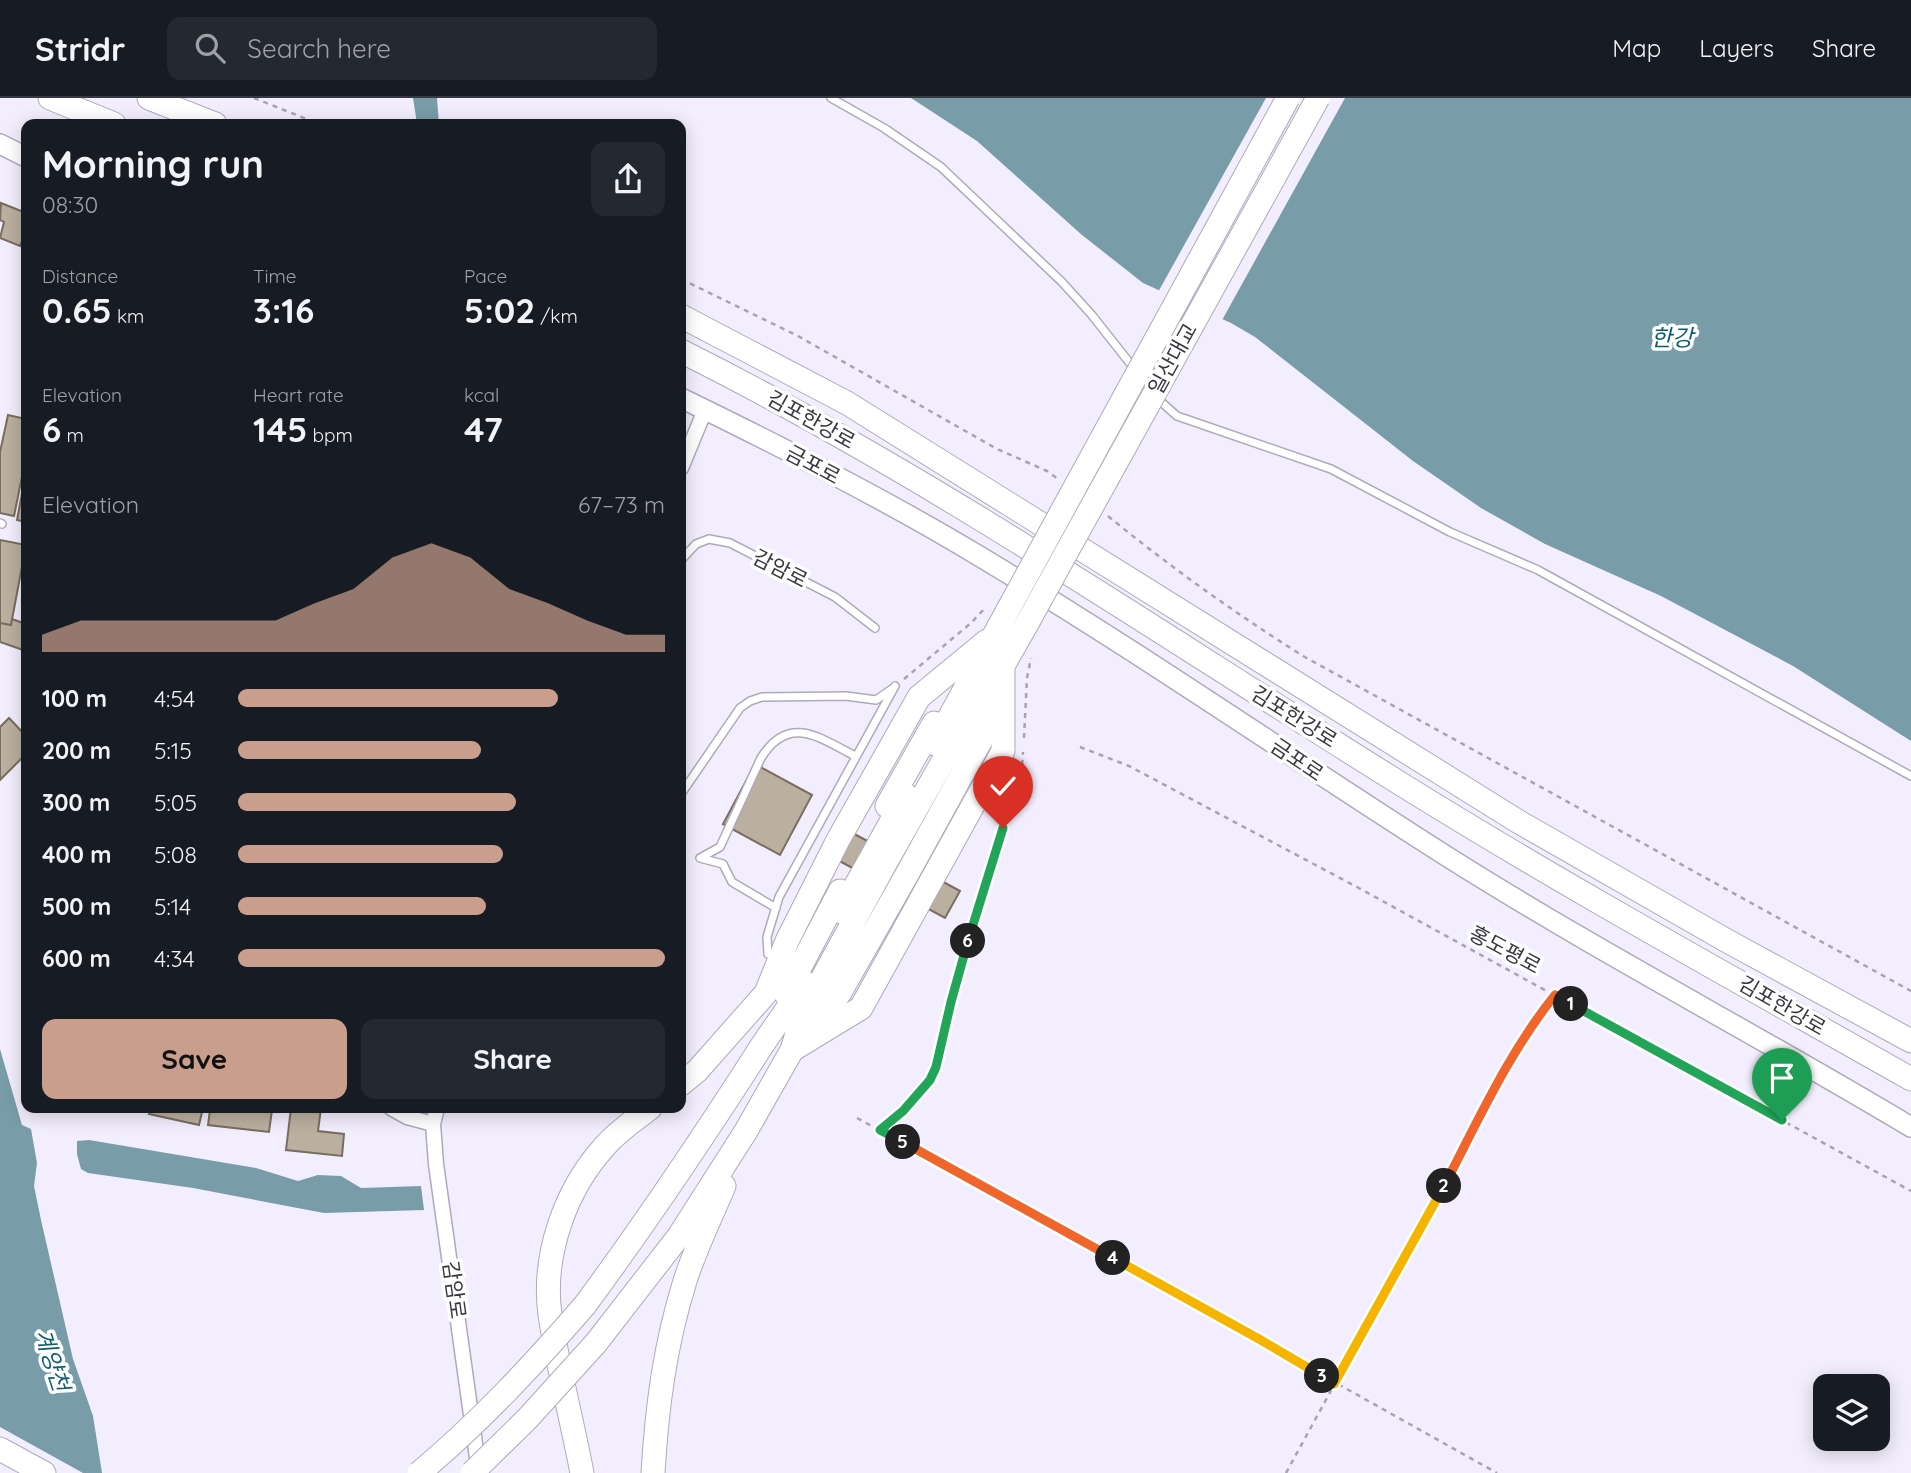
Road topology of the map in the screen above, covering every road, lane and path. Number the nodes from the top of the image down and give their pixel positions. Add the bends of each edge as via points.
1 (50, 98) edge
2 (149, 98) edge
3 (254, 98) edge
4 (831, 98) edge
5 (1288, 98) edge
6 (1318, 98) edge
7 (102, 119) edge
8 (202, 119) edge
9 (306, 119) edge
10 (0, 145) edge
11 (21, 154) edge
12 (686, 281) edge
13 (686, 319) edge
14 (686, 354) edge
15 (686, 400) edge
16 (705, 410) junction
17 (686, 456) edge
18 (1058, 479) dead end
19 (1100, 509) dead end
20 (686, 554) edge
21 (998, 606) junction
22 (876, 628) dead end
23 (995, 634) junction
24 (1032, 653) dead end
25 (1003, 666) junction
26 (895, 686) junction
27 (1080, 747) dead end
28 (855, 756) junction
29 (1911, 776) edge
30 (686, 787) edge
31 (776, 908) junction
32 (768, 954) junction
33 (1911, 991) edge
34 (766, 993) junction
35 (1555, 995) junction
36 (765, 1040) junction
37 (1911, 1041) edge
38 (792, 1050) junction
39 (1911, 1079) edge
40 (686, 1080) edge
41 (400, 1113) edge
42 (436, 1113) edge
43 (644, 1113) edge
44 (857, 1118) dead end
45 (433, 1124) junction
46 (1911, 1127) edge
47 (880, 1130) junction
48 (746, 1131) junction
49 (1911, 1191) edge
50 (1334, 1384) junction
51 (0, 1448) edge
52 (653, 1469) edge
53 (44, 1473) edge
54 (419, 1473) edge
55 (472, 1473) edge
56 (479, 1473) edge
57 (582, 1473) edge
58 (1286, 1473) edge
59 (1497, 1473) edge

1 - 7 main road
2 - 8 main road
3 - 9 path
4 - 29 lane via 941,167 1061,281 1177,416 1332,469 1432,524 1538,570
5 - 21 main road, 일산대교, bridge
6 - 25 main road, 일산대교, bridge
10 - 11 main road
12 - 18 path via 798,336 997,450
13 - 37 main road, 김포한강로 via 847,403 1531,828
14 - 39 main road, 김포한강로 via 833,430 1548,873
15 - 16 main road, 금포로
16 - 17 street
16 - 46 main road, 금포로 via 977,554 1455,861
19 - 33 path via 1168,565 1303,656
20 - 22 lane, 감암로 via 709,539 730,543 835,597
21 - 23 main road, 일산대교
21 - 26 path
23 - 32 main road via 906,693 825,833
23 - 34 main road via 919,697 838,840
23 - 36 main road, 일산대교 via 791,1005
24 - 47 path via 1021,780 989,869 936,1067 920,1092
25 - 38 main road, 일산대교 via 886,862 803,1014
25 - 38 main road via 1003,751 861,1008
26 - 28 lane
26 - 30 lane via 876,700 846,696 750,701 740,708
27 - 35 path, 홍도평로 via 1129,766
28 - 31 lane
28 - 31 lane via 805,732 775,741 761,758 720,847 700,858 723,864 732,882
31 - 32 lane via 767,937
32 - 34 main road
34 - 36 main road
34 - 40 main road
35 - 49 path, 홍도평로
35 - 50 path via 1524,1037
36 - 54 main road, 일산대교, bridge via 585,1305 521,1378
38 - 48 main road, 일산대교
41 - 45 street
42 - 45 street, 감암로
43 - 57 main road via 606,1144 587,1167 562,1214 555,1239 550,1313
44 - 47 path
45 - 56 street, 감암로
47 - 50 path
48 - 52 main road via 686,1278 670,1333 660,1382
48 - 55 main road, bridge via 679,1236 596,1343
50 - 58 path
50 - 59 path
51 - 53 main road

